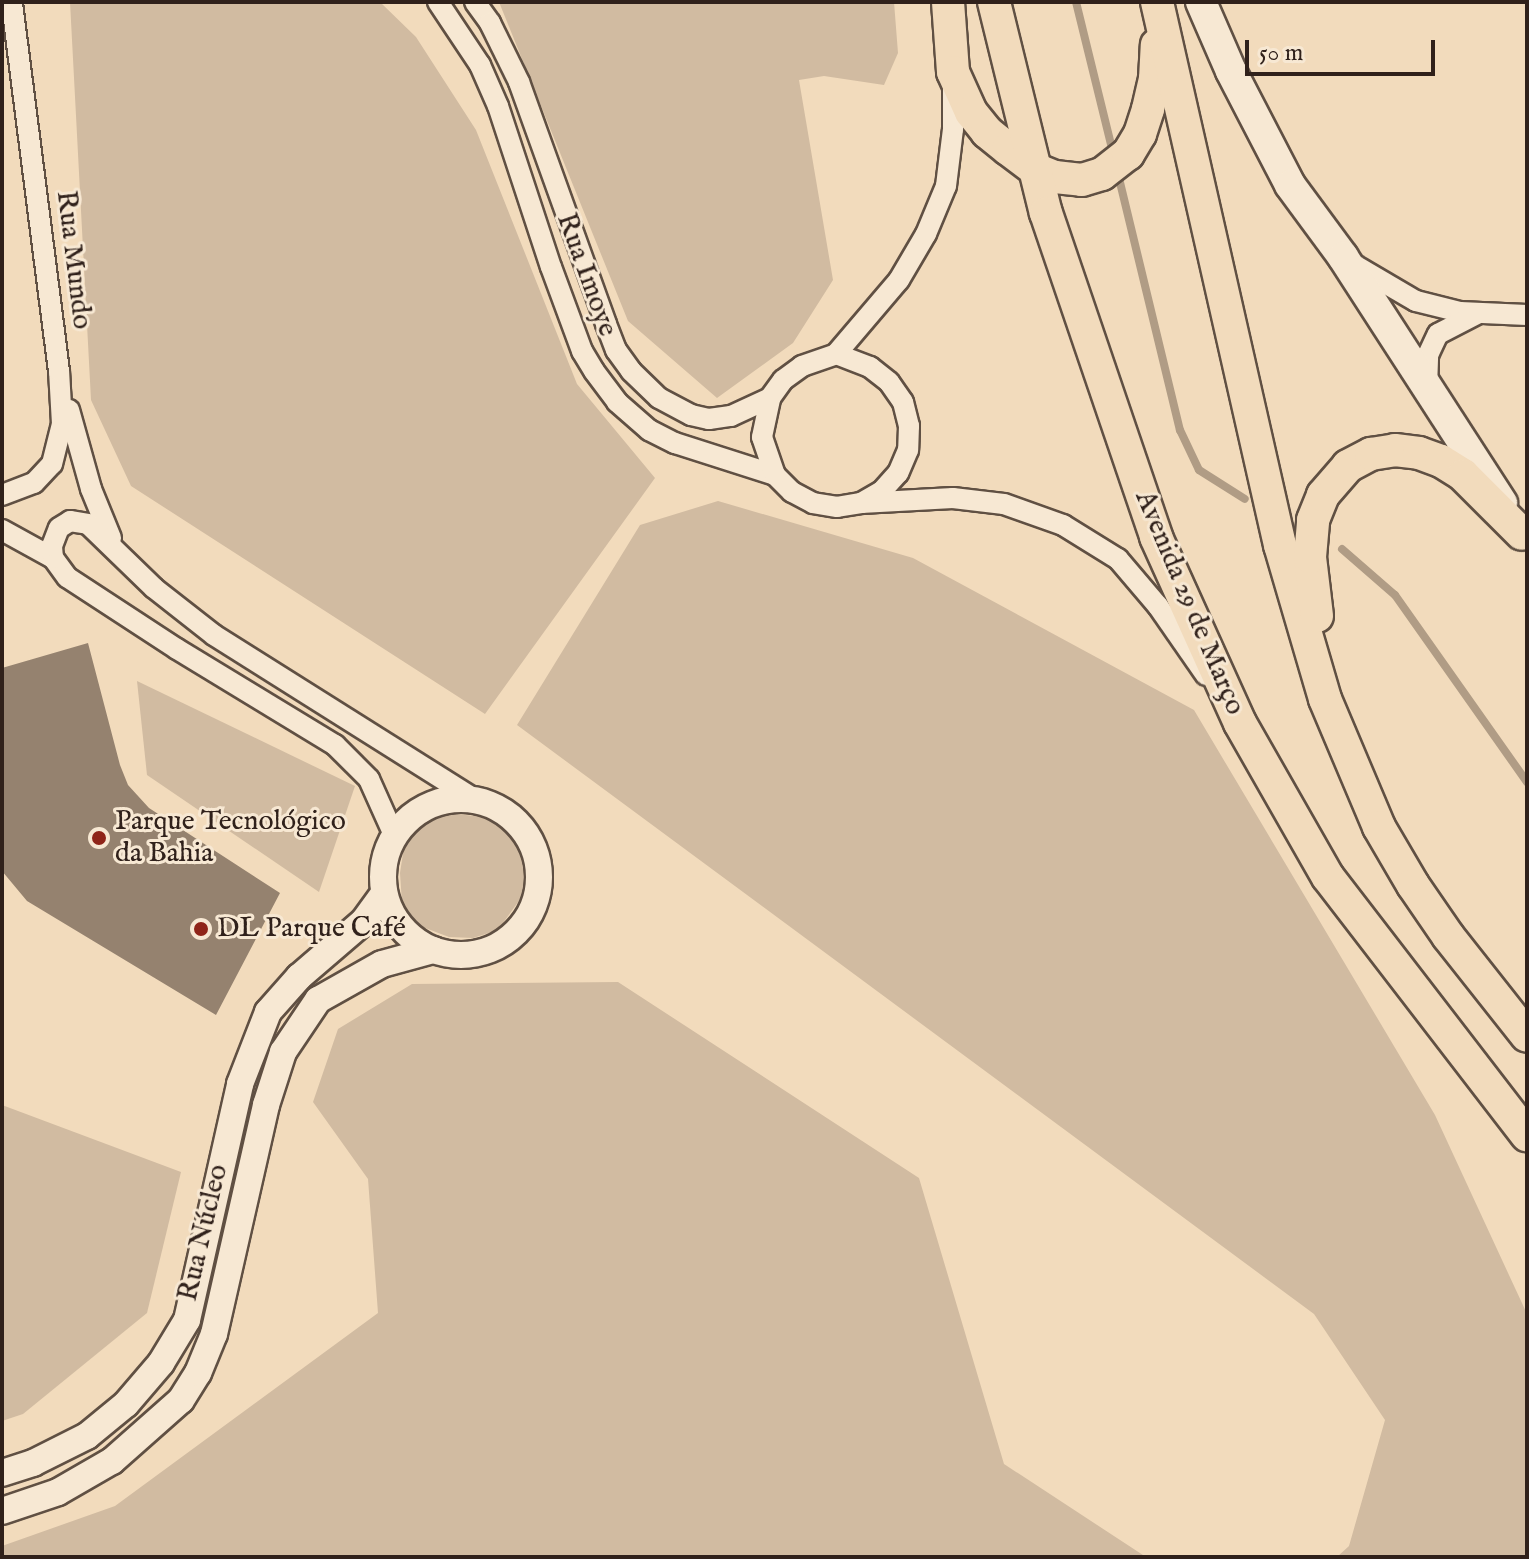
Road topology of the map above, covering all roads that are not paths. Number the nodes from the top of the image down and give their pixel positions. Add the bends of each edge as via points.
1 (12, 2) edge
2 (21, 2) edge
3 (438, 2) edge
4 (475, 2) edge
5 (948, 2) edge
6 (994, 2) edge
7 (1201, 2) edge
8 (1158, 4) edge
9 (15, 29) junction
10 (953, 72) junction
11 (1045, 173) junction
12 (1343, 257) junction
13 (1481, 313) junction
14 (1527, 315) edge
15 (836, 354) junction
16 (59, 371) junction
17 (1427, 388) junction
18 (770, 398) junction
19 (775, 475) junction
20 (2, 495) edge
21 (861, 503) junction
22 (2, 530) edge
23 (1524, 538) edge
24 (118, 553) junction
25 (53, 558) junction
26 (1325, 699) junction
27 (1240, 723) junction
28 (474, 799) junction
29 (394, 835) junction
30 (384, 893) junction
31 (433, 950) junction
32 (1527, 1036) edge
33 (1527, 1135) edge
34 (2, 1473) edge
35 (2, 1511) edge

1 - 9 street, Rua Mundo
2 - 9 street
3 - 19 street, Rua Imoye via 480,65 498,106 551,267 594,371 617,402 649,430
4 - 18 street, Rua Imoye via 519,82 616,350 631,371 659,398 709,419 731,416
5 - 10 main road
6 - 11 main road, Avenida 29 de Março
7 - 12 main road via 1290,185
8 - 11 main road via 1155,79 1140,134 1128,154 1102,174 1082,180
8 - 26 main road via 1280,545
9 - 16 street, Rua Mundo
10 - 11 main road via 971,112 987,132
10 - 15 street via 946,186 899,280
11 - 27 main road, Avenida 29 de Março via 1046,213 1156,537
12 - 13 street via 1416,301
12 - 17 main road
13 - 14 street
13 - 17 street via 1438,334 1428,355
15 - 18 street via 802,366
15 - 21 street via 870,367 889,382 903,402 909,426 908,450 898,473
16 - 20 street, Rua Mundo via 62,424 52,464 34,483
16 - 24 street via 84,468
17 - 23 main road
18 - 19 street via 762,437
19 - 21 street via 813,503
21 - 27 street via 953,498 1004,504 1063,525 1118,559 1158,606
22 - 25 street
23 - 26 main road via 1463,475 1441,461 1395,450 1348,466 1323,495 1313,520 1310,557
24 - 25 street via 88,524 70,521 53,538
24 - 28 street via 214,635
25 - 29 street via 67,577 335,745 369,779
26 - 32 main road via 1379,827 1413,885
27 - 33 main road, Avenida 29 de Março via 1328,877
28 - 29 street via 451,798 429,805
28 - 31 street via 504,812 528,834 540,880 535,905 523,926 486,952 467,956
29 - 30 street via 385,856
30 - 31 street via 406,934
30 - 34 street, Rua Núcleo via 364,921 299,977 268,1012 240,1084 187,1320 161,1363 126,1404 87,1436
31 - 35 street, Rua Núcleo via 382,964 318,1000 283,1052 214,1334 181,1400 112,1461 58,1492

